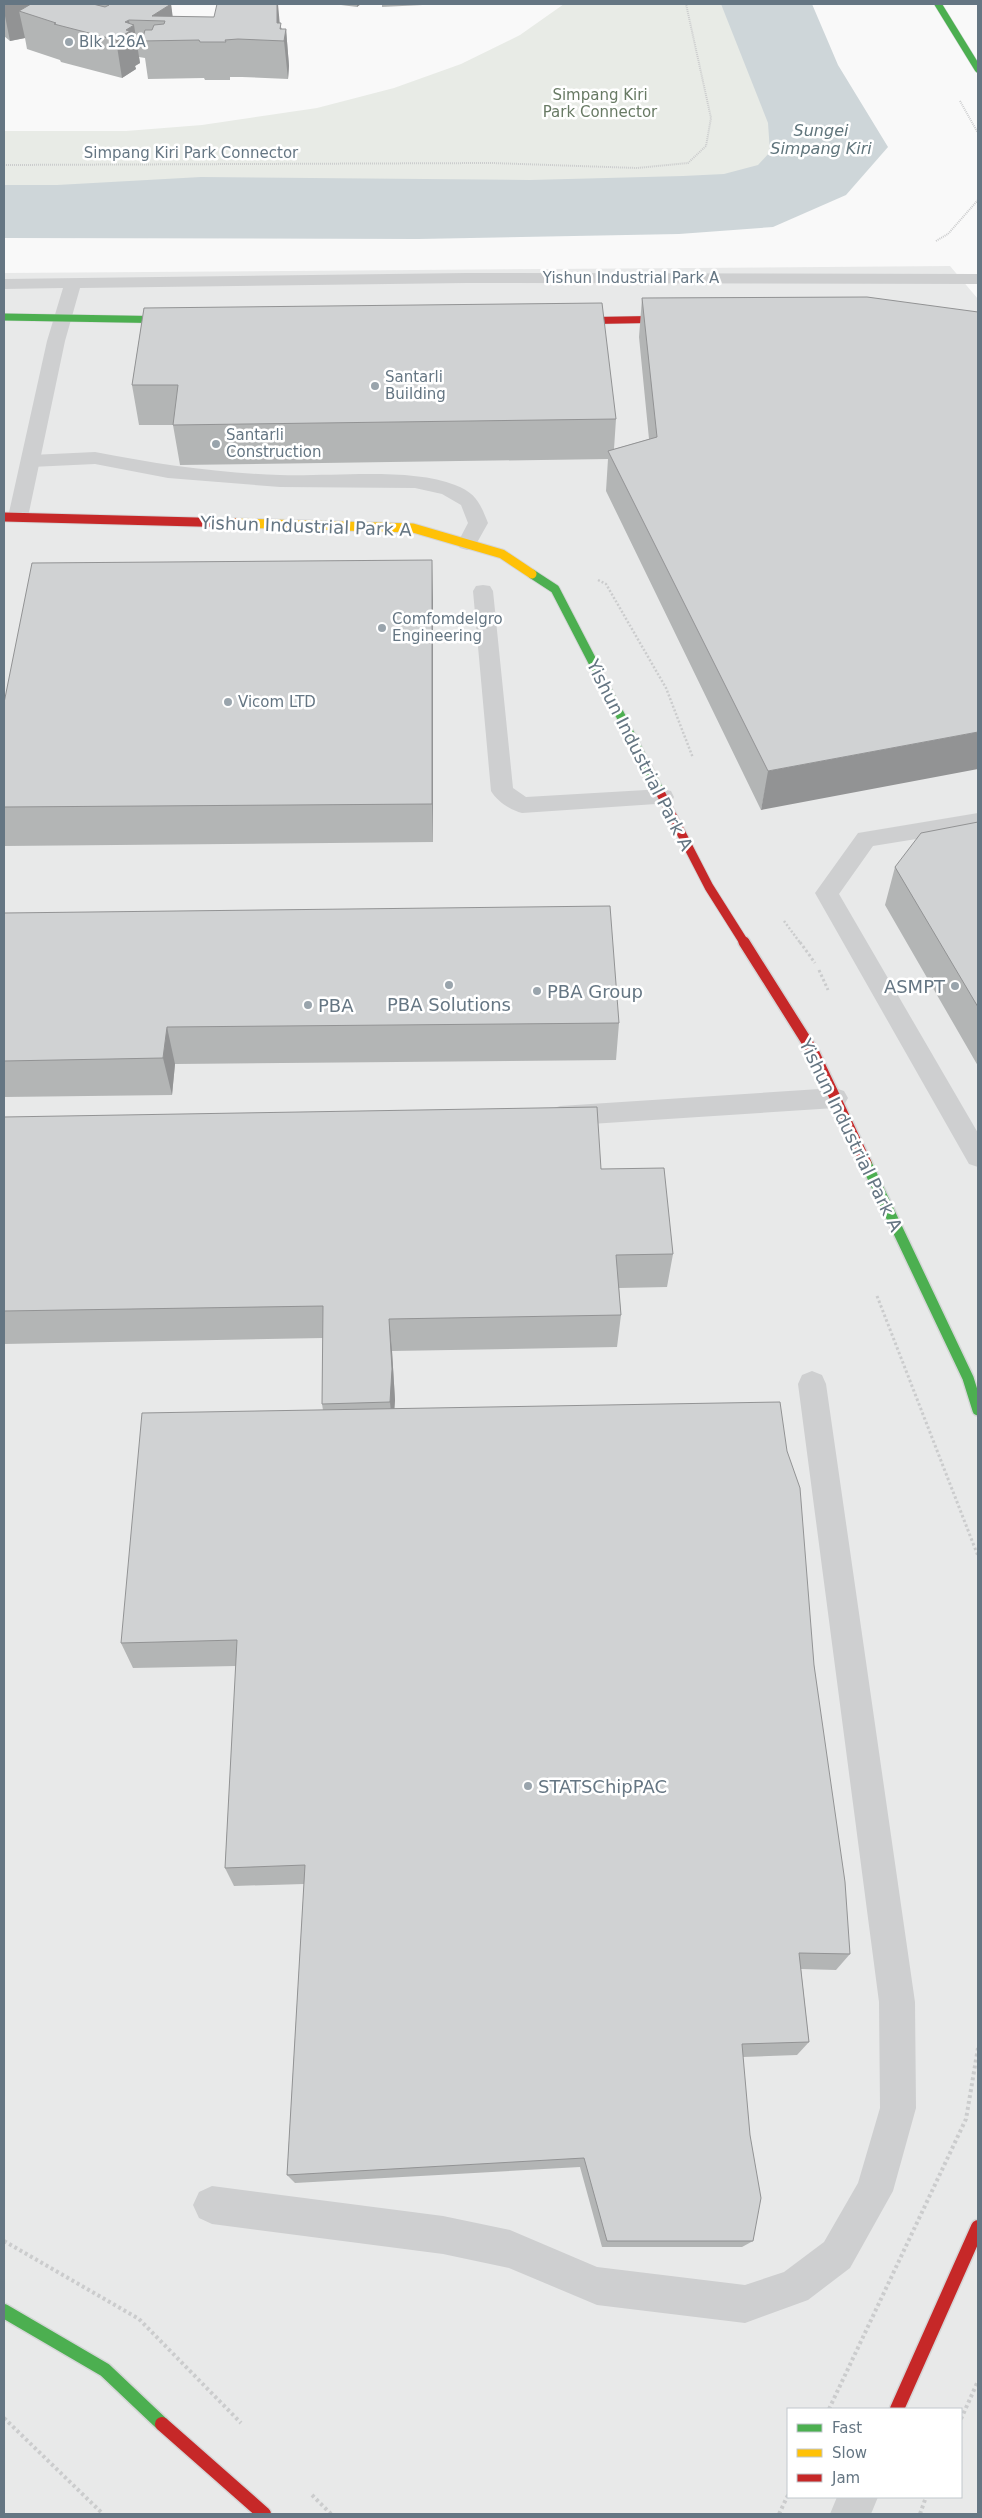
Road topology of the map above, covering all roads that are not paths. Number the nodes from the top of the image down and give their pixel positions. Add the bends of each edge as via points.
1 (938, 4) edge
2 (978, 69) edge
3 (978, 279) edge
4 (73, 283) junction
5 (4, 284) edge
6 (4, 317) edge
7 (64, 318) junction
8 (691, 319) edge
9 (190, 320) edge
10 (553, 321) edge
11 (31, 461) junction
12 (11, 517) edge
13 (467, 544) junction
14 (483, 591) dead end
15 (663, 797) junction
16 (978, 820) edge
17 (835, 1098) junction
18 (537, 1117) edge
19 (978, 1156) edge
20 (812, 1384) dead end
21 (978, 1410) edge
22 (212, 2205) dead end
23 (978, 2227) edge
24 (4, 2311) edge
25 (897, 2408) edge
26 (858, 2498) edge
27 (264, 2514) edge
28 (850, 2514) edge

1 - 2 street
3 - 4 street, Yishun Industrial Park A via 466,278
4 - 5 street, Yishun Industrial Park A
4 - 7 street, Yishun Industrial Park A
6 - 7 street
7 - 9 street
7 - 11 street, Yishun Industrial Park A via 56,341
8 - 10 street
11 - 12 street, Yishun Industrial Park A
11 - 13 street via 95,458 168,472 280,482 415,482 448,489 470,502 478,523
12 - 13 street, Yishun Industrial Park A via 413,528
13 - 15 street, Yishun Industrial Park A via 502,554 555,590
14 - 15 street via 502,791 522,805
15 - 17 street, Yishun Industrial Park A via 708,887 814,1053
16 - 19 street via 866,839 827,892
17 - 18 street
17 - 21 street, Yishun Industrial Park A via 968,1378
20 - 22 street via 897,2002 898,2108 874,2191 837,2255 795,2287 745,2304 597,2286 510,2249 443,2235
23 - 25 street
24 - 27 street via 105,2370 196,2457
26 - 28 street

